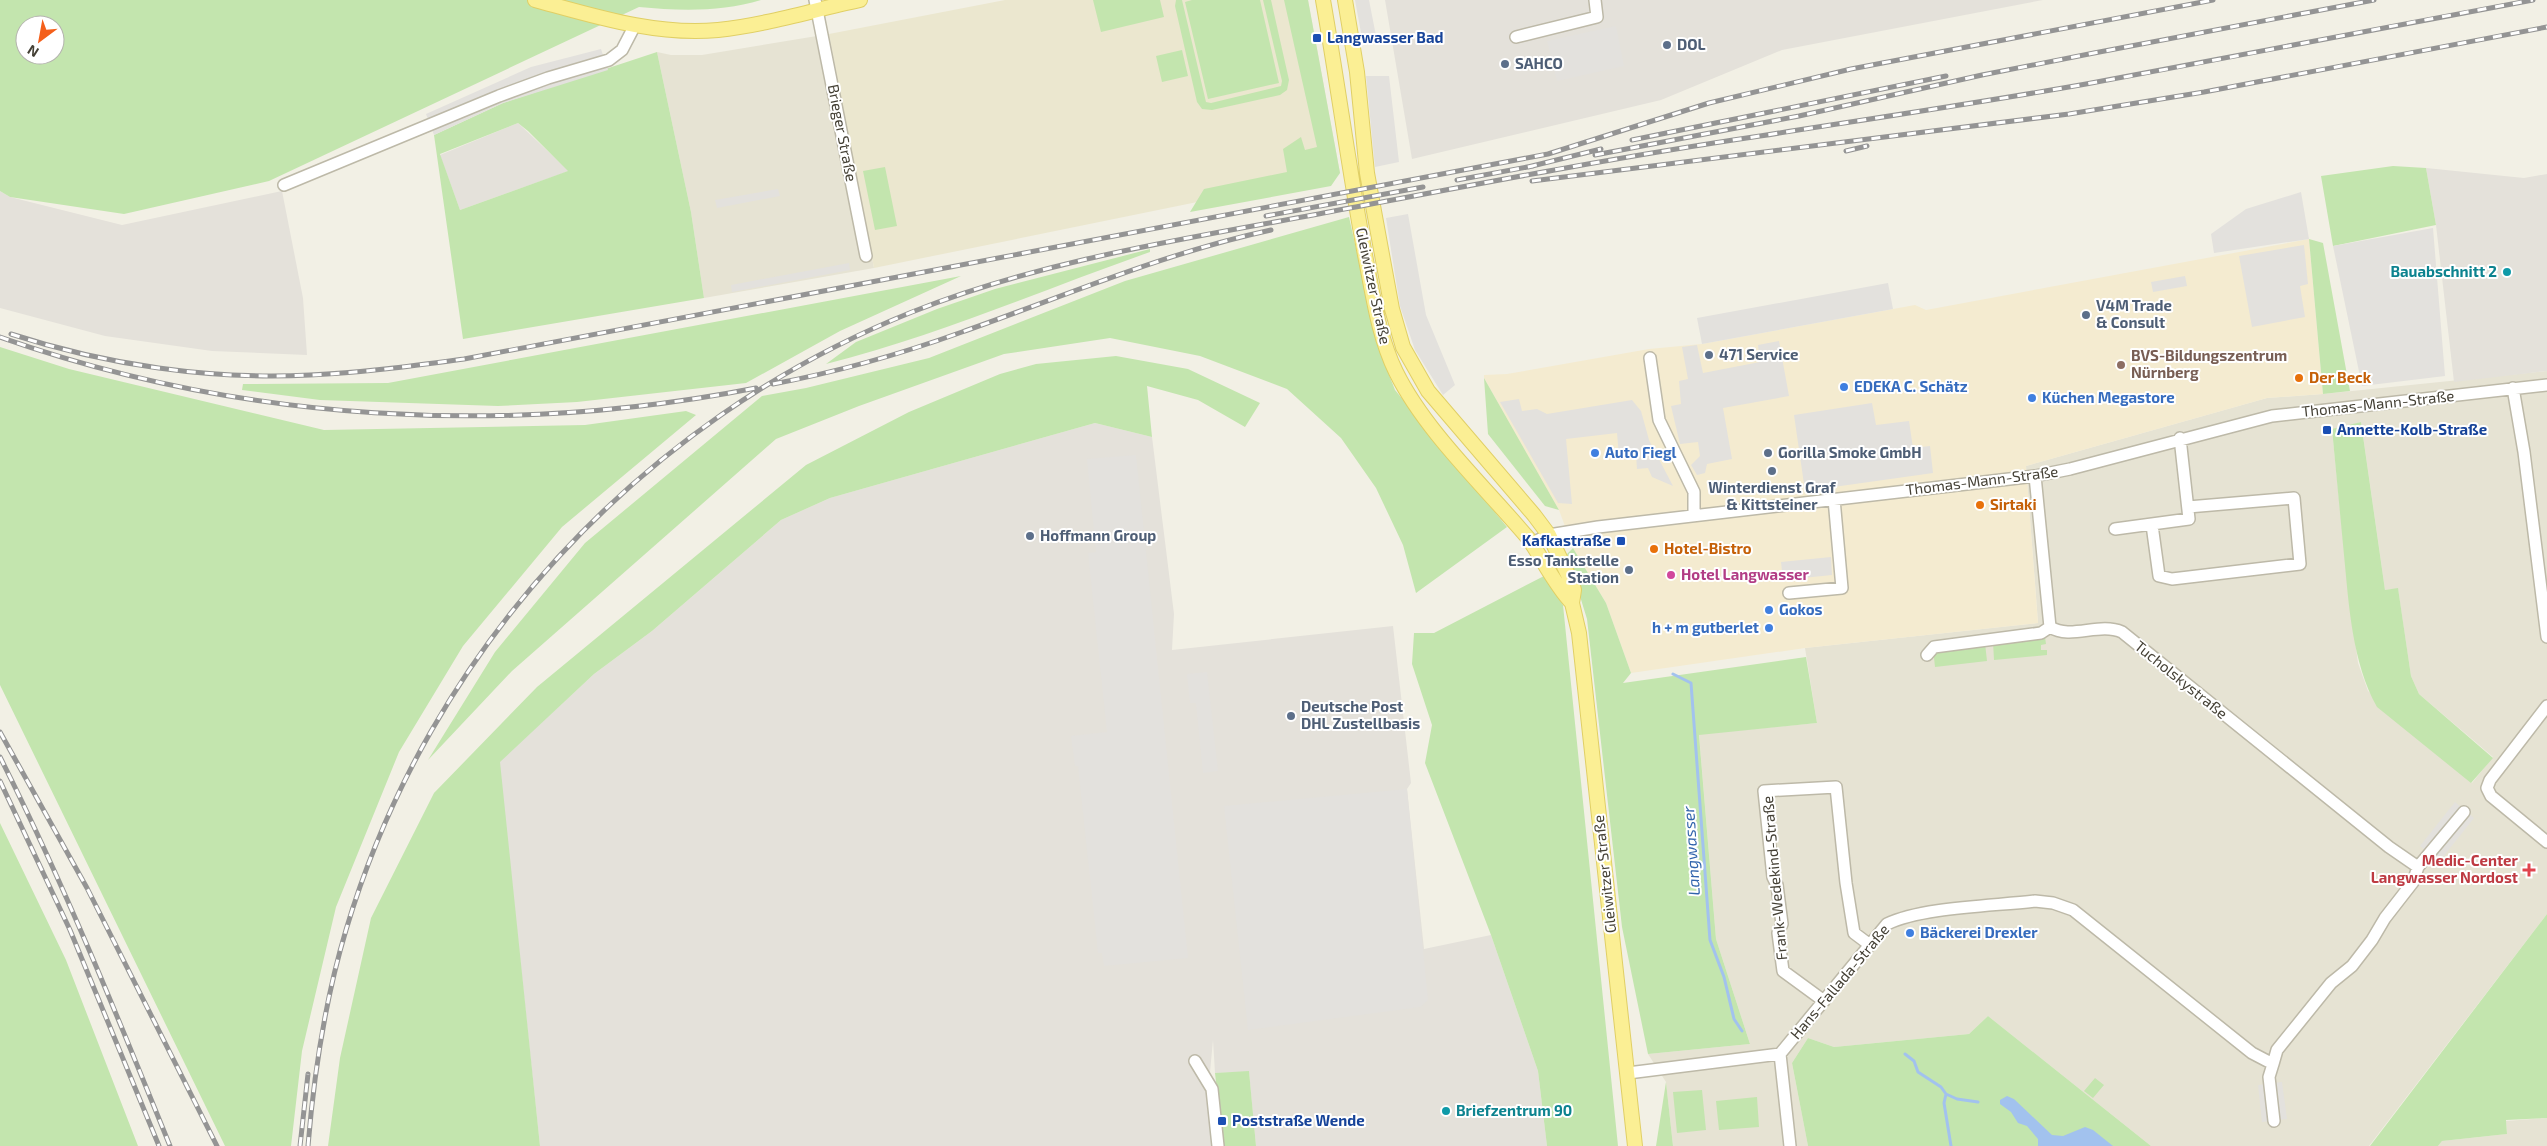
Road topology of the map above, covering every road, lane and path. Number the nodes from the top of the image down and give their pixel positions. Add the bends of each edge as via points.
1 (535, 0) edge
2 (860, 0) edge
3 (1323, 0) edge
4 (1345, 0) edge
5 (1595, 0) edge
6 (816, 5) edge
7 (635, 25) junction
8 (1516, 37) dead end
9 (284, 185) dead end
10 (866, 256) dead end
11 (1650, 358) dead end
12 (2547, 385) edge
13 (2513, 388) junction
14 (2180, 438) junction
15 (2035, 476) junction
16 (1834, 498) junction
17 (2188, 507) junction
18 (1694, 515) junction
19 (2152, 526) junction
20 (2115, 530) dead end
21 (1549, 535) junction
22 (1532, 543) junction
23 (1789, 593) dead end
24 (1572, 603) junction
25 (2050, 628) junction
26 (2547, 637) edge
27 (1927, 655) dead end
28 (2547, 706) edge
29 (2464, 812) dead end
30 (2547, 842) edge
31 (2418, 867) junction
32 (1870, 945) junction
33 (1824, 1002) junction
34 (1780, 1054) junction
35 (1195, 1061) dead end
36 (2273, 1064) junction
37 (1628, 1073) junction
38 (2274, 1121) dead end
39 (1218, 1146) edge
40 (1635, 1146) edge
41 (1790, 1146) edge

1 - 7 main road
2 - 6 main road
3 - 22 main road, Gleiwitzer Straße via 1356,210 1377,318 1388,355 1425,417
4 - 21 main road, Gleiwitzer Straße via 1357,72 1367,173 1400,340 1428,391
5 - 8 street via 1597,18
6 - 7 main road via 717,30 677,31
6 - 10 street, Brieger Straße
7 - 9 street via 622,50 609,60 499,96
11 - 18 street via 1659,420 1694,492
12 - 13 street, Thomas-Mann-Straße
13 - 14 street, Thomas-Mann-Straße via 2272,416
13 - 26 street
14 - 15 street, Thomas-Mann-Straße
14 - 17 street
15 - 16 street, Thomas-Mann-Straße
15 - 25 street
16 - 18 street, Thomas-Mann-Straße
16 - 23 street via 1842,588
17 - 19 street via 2189,519
17 - 19 street via 2294,498 2300,564 2172,579 2159,576
18 - 21 street, Thomas-Mann-Straße
19 - 20 street
21 - 22 street, Thomas-Mann-Straße
21 - 24 main road, Gleiwitzer Straße via 1572,583
22 - 24 main road, Gleiwitzer Straße
24 - 37 main road, Gleiwitzer Straße
25 - 27 street via 2041,633 1934,647
25 - 31 street, Tucholskystraße via 2062,632 2105,627 2122,632
28 - 30 street via 2487,788 2491,796
29 - 31 street
31 - 36 street via 2412,882 2352,966 2339,974 2307,1012 2277,1050
32 - 33 street, Hans-Fallada-Straße
32 - 33 street, Frank-Wedekind-Straße via 1854,933 1836,787 1764,791 1773,877 1782,924 1778,933 1783,971
32 - 36 street, Hans-Fallada-Straße via 1887,924 1902,917 2035,901 2053,903 2077,913 2252,1052
33 - 34 street, Hans-Fallada-Straße
34 - 37 street, Hans-Fallada-Straße
34 - 41 street
35 - 39 street via 1212,1089
36 - 38 street via 2269,1077
37 - 40 main road, Gleiwitzer Straße

